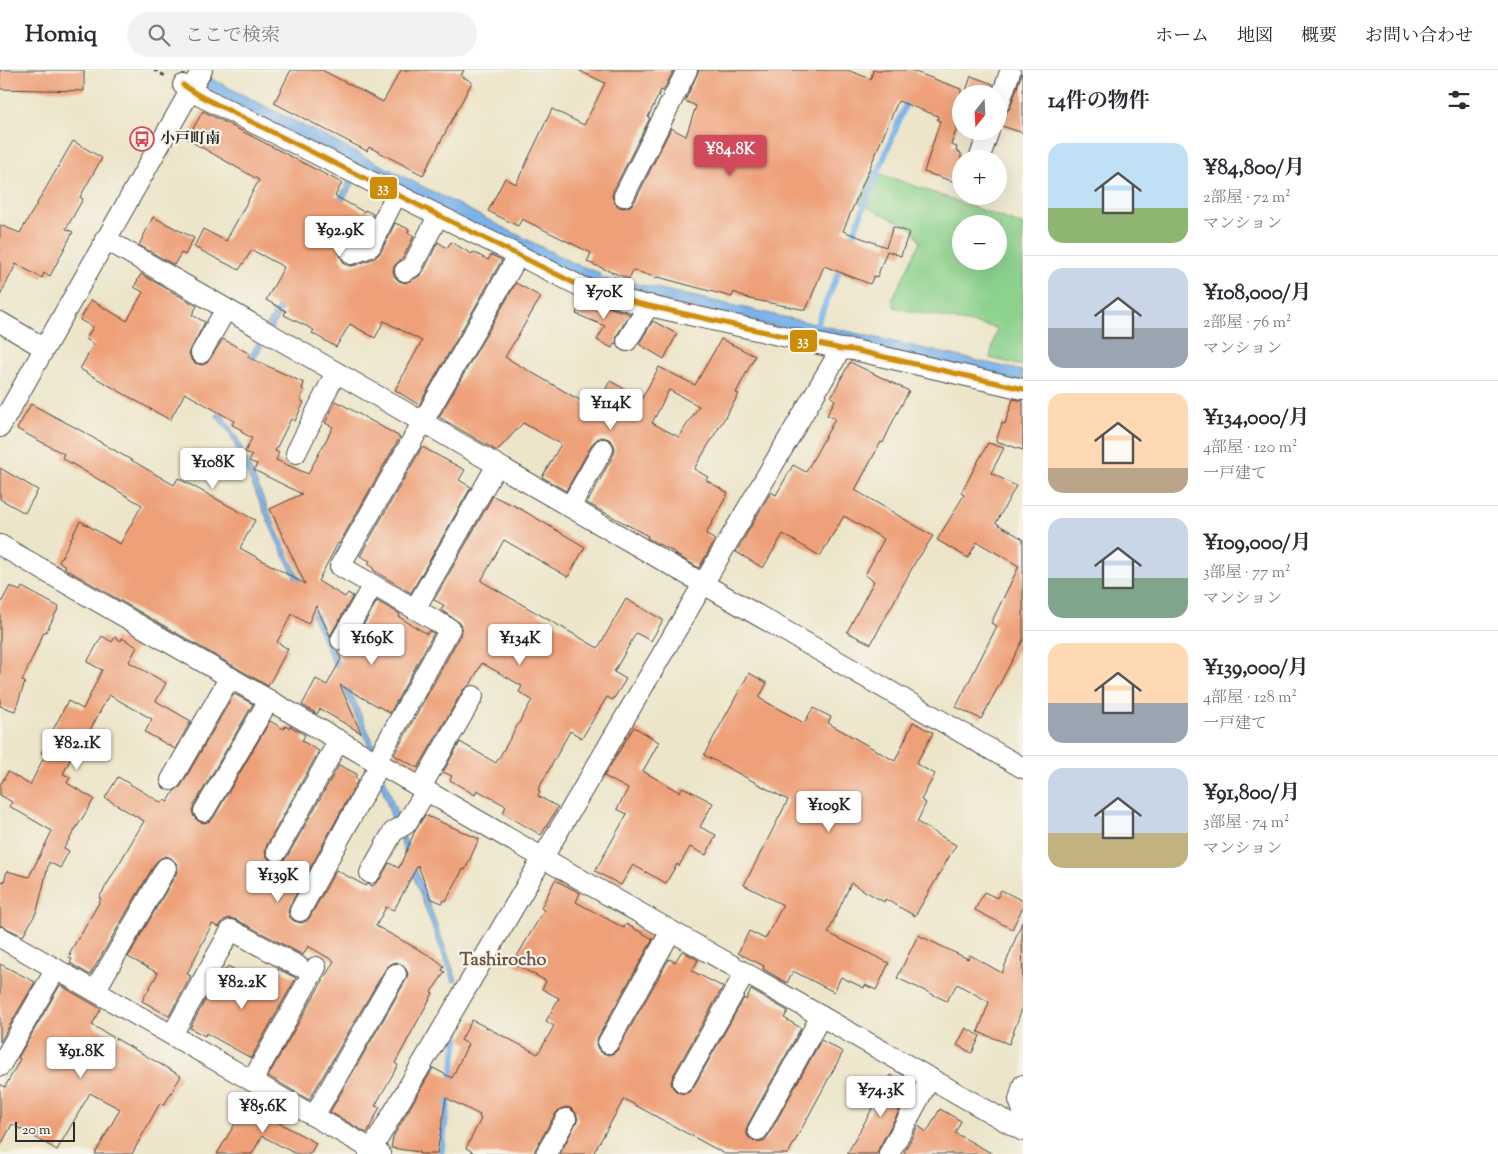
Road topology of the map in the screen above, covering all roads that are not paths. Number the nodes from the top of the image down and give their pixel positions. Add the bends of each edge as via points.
1 (687, 70) edge
2 (1010, 72) edge
3 (192, 83) edge
4 (1006, 85) edge
5 (396, 195) junction
6 (624, 196) dead end
7 (438, 216) junction
8 (105, 239) junction
9 (352, 254) dead end
10 (518, 256) junction
11 (405, 272) dead end
12 (649, 305) junction
13 (226, 309) junction
14 (0, 322) edge
15 (627, 341) dead end
16 (44, 348) junction
17 (841, 349) junction
18 (201, 353) dead end
19 (336, 372) junction
20 (1023, 389) edge
21 (422, 422) junction
22 (0, 427) edge
23 (603, 448) dead end
24 (296, 453) dead end
25 (497, 465) junction
26 (570, 507) junction
27 (0, 544) edge
28 (704, 584) junction
29 (373, 585) junction
30 (415, 610) junction
31 (341, 640) dead end
32 (230, 677) junction
33 (473, 696) dead end
34 (269, 700) junction
35 (339, 740) junction
36 (378, 763) junction
37 (1023, 768) edge
38 (171, 780) dead end
39 (423, 789) junction
40 (204, 811) dead end
41 (277, 851) dead end
42 (542, 858) junction
43 (166, 868) dead end
44 (370, 873) dead end
45 (300, 910) dead end
46 (671, 931) junction
47 (0, 937) edge
48 (56, 969) junction
49 (745, 973) junction
50 (396, 974) dead end
51 (95, 991) junction
52 (821, 1016) junction
53 (172, 1035) junction
54 (608, 1043) dead end
55 (0, 1066) edge
56 (930, 1078) junction
57 (252, 1081) junction
58 (683, 1082) dead end
59 (1023, 1085) edge
60 (1023, 1111) edge
61 (314, 1116) junction
62 (566, 1119) dead end
63 (758, 1130) dead end
64 (1023, 1131) edge
65 (373, 1152) edge
66 (546, 1154) edge
67 (889, 1154) edge

1 - 6 street
2 - 4 street
3 - 5 street
3 - 8 street
5 - 7 street
5 - 9 street via 370,247
7 - 10 street
7 - 11 street via 412,268
8 - 13 street
8 - 16 street
10 - 12 street via 582,287
10 - 21 street
12 - 15 street
12 - 17 street
13 - 18 street
13 - 19 street
14 - 16 street
16 - 22 street
17 - 20 street
17 - 28 street
19 - 21 street
19 - 24 street
21 - 25 street
21 - 29 street via 340,566
23 - 26 street
25 - 26 street
25 - 30 street
26 - 28 street
27 - 32 street
28 - 37 street
28 - 42 street
29 - 30 street
29 - 31 street
30 - 36 street via 450,630
32 - 34 street
32 - 38 street
33 - 39 street
34 - 35 street
34 - 40 street
35 - 36 street
35 - 41 street
36 - 39 street
36 - 45 street
39 - 42 street
39 - 44 street via 406,824 393,832
42 - 46 street
42 - 65 street
43 - 51 street
46 - 49 street
46 - 54 street
47 - 48 street
48 - 51 street
48 - 55 street
49 - 52 street
49 - 58 street
50 - 61 street
51 - 53 street
52 - 56 street
52 - 63 street
53 - 57 street
53 - 57 street via 231,930 307,966
56 - 64 street
56 - 67 street
57 - 61 street
59 - 60 street via 1019,1100
61 - 65 street
62 - 66 street

